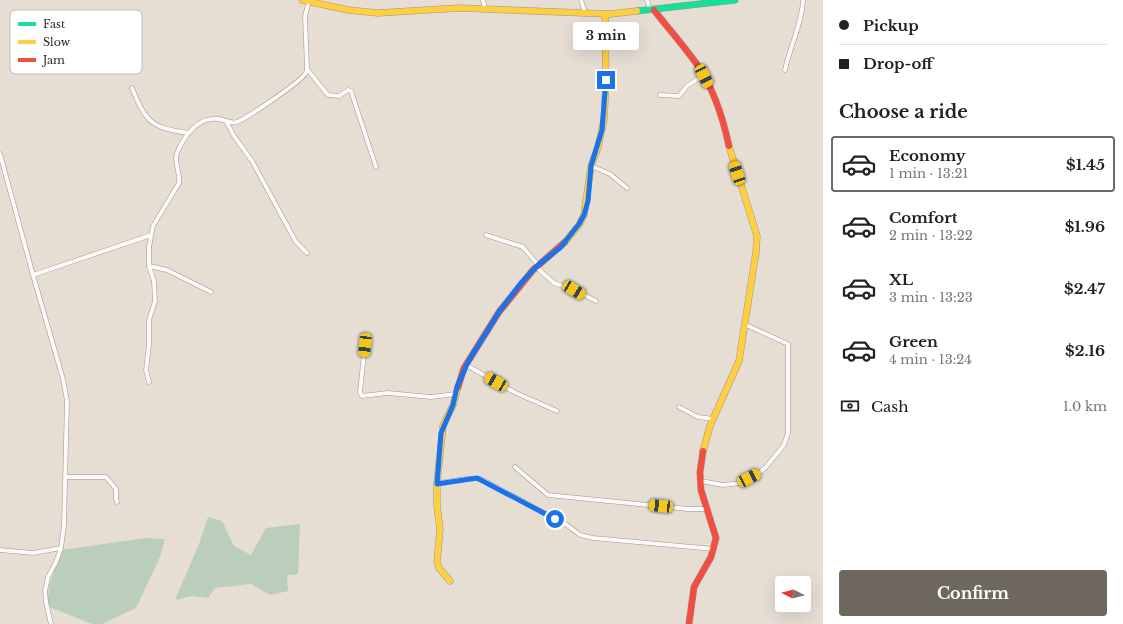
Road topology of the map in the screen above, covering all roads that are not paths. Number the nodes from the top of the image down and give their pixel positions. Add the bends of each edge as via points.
1 (302, 0) edge
2 (483, 0) edge
3 (581, 0) edge
4 (647, 0) edge
5 (735, 0) edge
6 (803, 0) edge
7 (309, 1) junction
8 (702, 2) edge
9 (485, 9) junction
10 (652, 10) junction
11 (585, 13) junction
12 (605, 14) junction
13 (307, 69) junction
14 (785, 70) dead end
15 (704, 76) junction
16 (132, 88) dead end
17 (660, 95) dead end
18 (226, 121) junction
19 (189, 133) junction
20 (0, 154) edge
21 (591, 166) junction
22 (376, 167) dead end
23 (627, 188) dead end
24 (151, 235) junction
25 (486, 235) dead end
26 (307, 253) dead end
27 (149, 266) junction
28 (537, 266) junction
29 (33, 275) junction
30 (211, 292) dead end
31 (596, 301) dead end
32 (744, 324) junction
33 (368, 337) dead end
34 (466, 365) junction
35 (149, 382) dead end
36 (456, 394) junction
37 (679, 407) dead end
38 (557, 411) dead end
39 (713, 419) junction
40 (515, 467) dead end
41 (66, 477) junction
42 (701, 481) junction
43 (437, 484) junction
44 (117, 502) dead end
45 (707, 509) junction
46 (61, 548) junction
47 (714, 549) junction
48 (0, 550) edge
49 (450, 581) dead end
50 (51, 624) edge
51 (689, 624) edge

1 - 7 street
2 - 9 street
3 - 11 street
4 - 10 street
5 - 8 street
6 - 14 street via 801,19
7 - 9 street via 348,10 378,13
7 - 13 street via 305,16
8 - 10 street
9 - 11 street
10 - 12 street
10 - 15 street
11 - 12 street
12 - 21 street via 604,120
13 - 18 street via 305,75 294,84 237,122
13 - 22 street via 328,95 339,96 348,90 351,91
15 - 17 street via 687,86 679,96
15 - 32 street via 725,128 757,232
16 - 19 street via 142,110 157,126
18 - 19 street via 204,121
18 - 26 street via 252,161 296,242
19 - 24 street via 176,157 180,176 177,188 153,226
20 - 29 street
21 - 23 street via 610,174
21 - 28 street via 588,201 582,220 561,247
24 - 27 street
24 - 29 street
25 - 28 street via 523,247
27 - 30 street via 166,270
27 - 35 street via 154,281 155,302 148,320 149,346 146,370
28 - 31 street via 554,283
28 - 34 street via 499,312
29 - 41 street via 66,388
32 - 39 street via 739,361
32 - 42 street via 788,344 787,438 771,463 752,477 740,483 723,485
33 - 36 street via 360,392 362,396 388,393 431,397
34 - 36 street
34 - 38 street via 516,393
36 - 43 street via 441,433
37 - 39 street via 698,416
39 - 42 street via 702,455
40 - 45 street via 548,495
41 - 44 street via 106,477 116,489
41 - 46 street
42 - 45 street
43 - 47 street via 462,479 481,479 567,524 580,535
43 - 49 street via 440,534 437,562
45 - 47 street via 716,538
46 - 48 street via 33,553
46 - 50 street via 48,577 45,591
47 - 51 street via 694,587

